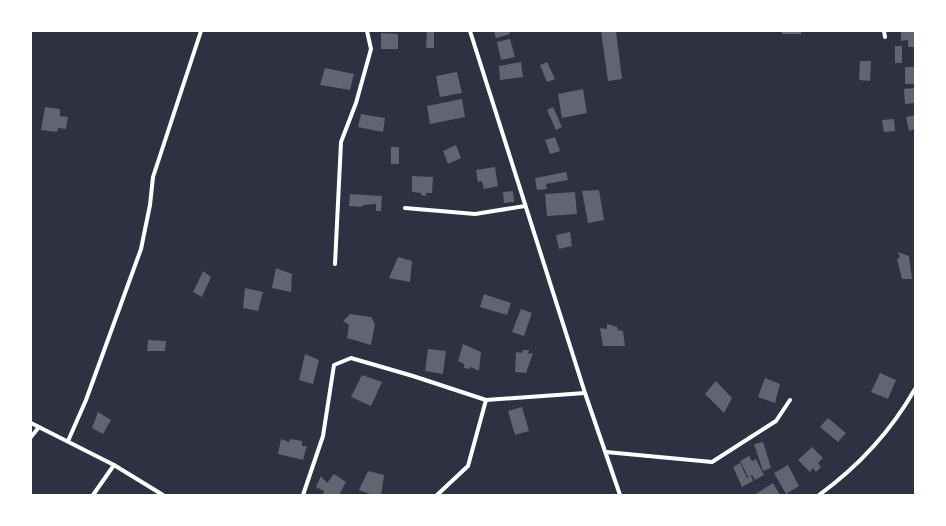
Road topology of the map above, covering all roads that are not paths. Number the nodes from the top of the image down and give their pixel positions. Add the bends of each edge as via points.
1 (201, 31) edge
2 (367, 31) edge
3 (470, 31) edge
4 (884, 31) edge
5 (884, 37) dead end
6 (525, 206) junction
7 (405, 208) dead end
8 (335, 264) dead end
9 (915, 389) edge
10 (585, 393) junction
11 (486, 400) junction
12 (790, 400) dead end
13 (31, 424) edge
14 (39, 427) junction
15 (31, 437) edge
16 (68, 442) junction
17 (606, 452) junction
18 (114, 465) junction
19 (93, 495) edge
20 (163, 495) edge
21 (303, 495) edge
22 (437, 495) edge
23 (620, 495) edge
24 (819, 495) edge

1 - 16 street via 153,177 141,249
2 - 8 street via 371,49 341,142
3 - 6 street
4 - 5 street
6 - 7 street via 475,214
6 - 10 street
9 - 24 street via 902,412 872,449
10 - 11 street
10 - 17 street
11 - 21 street via 350,358 334,365 323,436
11 - 22 street via 468,466
12 - 17 street via 776,421 712,462
13 - 14 street
14 - 15 street
14 - 16 street
16 - 18 street
17 - 23 street
18 - 19 street
18 - 20 street

